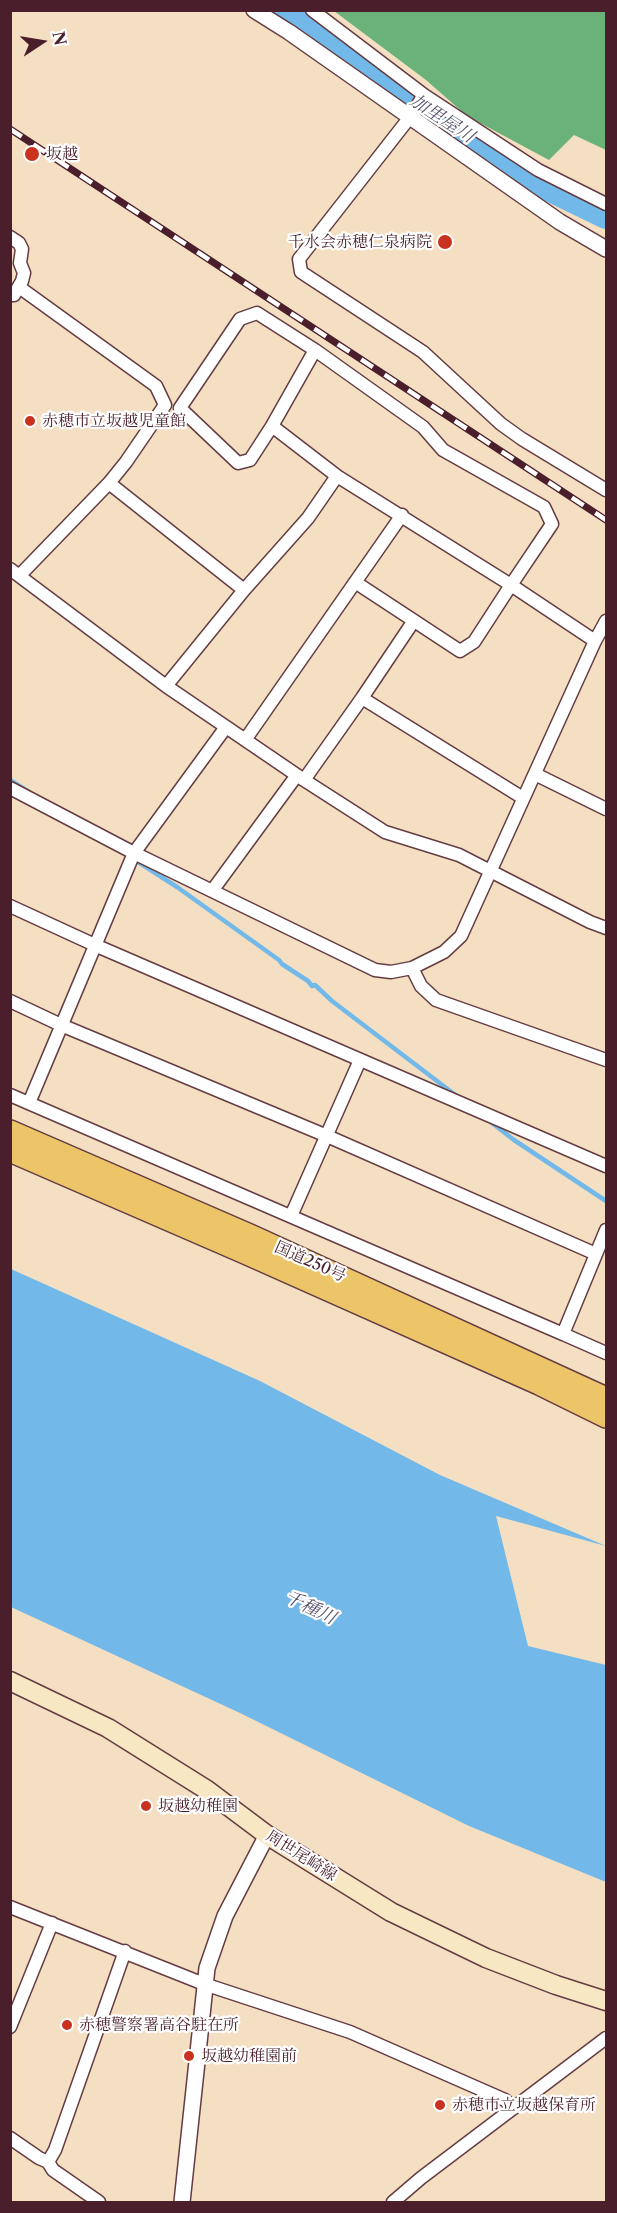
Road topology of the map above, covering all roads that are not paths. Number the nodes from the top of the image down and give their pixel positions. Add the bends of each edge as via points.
1 (254, 10) edge
2 (312, 10) edge
3 (422, 97) junction
4 (412, 114) junction
5 (606, 204) edge
6 (10, 237) edge
7 (606, 249) edge
8 (15, 291) edge
9 (315, 350) junction
10 (165, 405) junction
11 (180, 408) junction
12 (272, 426) junction
13 (337, 476) junction
14 (109, 483) junction
15 (606, 490) edge
16 (402, 515) junction
17 (15, 572) edge
18 (355, 582) junction
19 (511, 585) junction
20 (244, 590) junction
21 (606, 621) edge
22 (413, 622) junction
23 (595, 641) junction
24 (166, 686) junction
25 (362, 698) junction
26 (226, 727) junction
27 (245, 740) junction
28 (535, 774) junction
29 (300, 778) junction
30 (10, 788) edge
31 (524, 798) junction
32 (606, 809) edge
33 (134, 853) junction
34 (490, 872) junction
35 (212, 891) junction
36 (10, 906) edge
37 (606, 928) edge
38 (97, 946) junction
39 (412, 968) junction
40 (10, 1001) edge
41 (61, 1024) junction
42 (360, 1060) junction
43 (606, 1060) edge
44 (10, 1095) edge
45 (29, 1103) junction
46 (10, 1131) edge
47 (327, 1136) junction
48 (10, 1151) edge
49 (606, 1166) edge
50 (291, 1216) junction
51 (606, 1230) edge
52 (596, 1254) junction
53 (563, 1334) junction
54 (606, 1353) edge
55 (606, 1398) edge
56 (606, 1417) edge
57 (10, 1681) edge
58 (267, 1835) junction
59 (10, 1907) edge
60 (52, 1923) junction
61 (125, 1951) junction
62 (204, 1984) junction
63 (606, 2001) edge
64 (10, 2027) edge
65 (606, 2038) edge
66 (514, 2108) junction
67 (10, 2138) edge
68 (48, 2162) junction
69 (99, 2202) edge
70 (182, 2202) edge
71 (393, 2202) edge

1 - 4 street
2 - 3 street
3 - 4 street
3 - 5 street via 538,170
4 - 7 street via 560,222
4 - 15 street via 300,259 301,272 423,352 501,424
6 - 8 street via 22,249 20,263 24,273
8 - 10 street via 156,386
9 - 11 street via 256,313 240,319
9 - 12 street
9 - 19 street via 423,427 443,450 544,507 552,524
10 - 11 street
10 - 14 street
11 - 12 street via 238,462 250,460
12 - 13 street
13 - 16 street
13 - 20 street via 308,518
14 - 17 street
14 - 20 street
16 - 18 street
16 - 19 street
17 - 24 street
18 - 22 street
18 - 27 street
19 - 22 street via 474,642 460,651
19 - 23 street
20 - 24 street
21 - 23 street
22 - 25 street
23 - 28 street
24 - 26 street
25 - 29 street
25 - 31 street
26 - 27 street
26 - 33 street
27 - 29 street
28 - 31 street
28 - 32 street
29 - 34 street via 385,832 459,855
29 - 35 street
30 - 33 street
31 - 34 street
33 - 35 street
33 - 38 street
34 - 37 street
34 - 39 street via 461,936 444,952
35 - 39 street via 375,970
36 - 38 street
38 - 41 street
38 - 42 street
39 - 43 street via 421,986 436,1000
40 - 41 street
41 - 45 street
41 - 47 street
42 - 47 street
42 - 49 street
44 - 45 street
45 - 50 street
46 - 55 highway, 国道250号 via 252,1236
47 - 50 street
47 - 52 street
48 - 56 highway, 国道250号 via 539,1383
50 - 53 street
51 - 52 street
52 - 53 street
53 - 54 street
57 - 58 main road, 周世尾崎線 via 108,1728 207,1790
58 - 62 street via 225,1916 210,1953
58 - 63 main road, 周世尾崎線 via 391,1912 486,1958
59 - 60 street
60 - 61 street
60 - 64 street
61 - 62 street
61 - 68 street
62 - 66 street via 350,2032 505,2100
62 - 70 street
65 - 66 street
66 - 71 street
67 - 68 street
68 - 69 street via 53,2170

